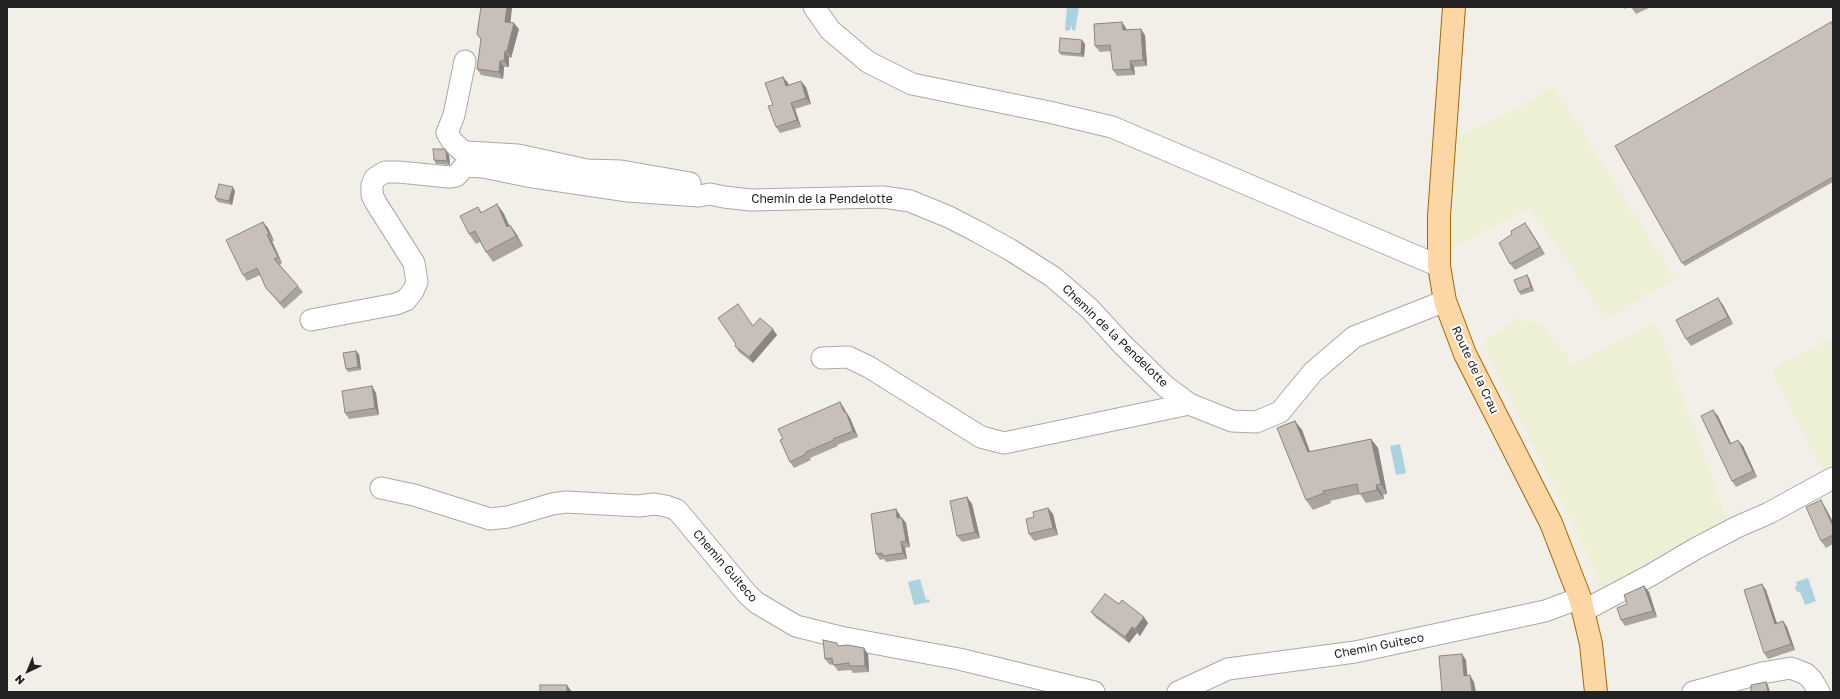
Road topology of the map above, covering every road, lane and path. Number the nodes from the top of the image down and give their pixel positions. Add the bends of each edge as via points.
1 (814, 7) edge
2 (1454, 7) edge
3 (465, 61) dead end
4 (710, 194) junction
5 (1439, 266) junction
6 (1445, 301) junction
7 (311, 320) dead end
8 (822, 358) dead end
9 (1189, 404) junction
10 (1833, 478) edge
11 (381, 488) dead end
12 (1582, 605) junction
13 (1094, 692) edge
14 (1178, 692) edge
15 (1596, 692) edge
16 (1693, 692) edge
17 (1819, 692) edge

1 - 5 street via 830,30 868,62 912,84 1112,127
2 - 5 main road, Route de la Crau via 1439,216
3 - 4 street via 454,115 447,133 461,150 518,155 587,170 621,171 699,185
4 - 7 street via 699,196 628,191 483,167 465,166 456,176 449,177 385,172 375,178 372,195 414,262 417,282 413,291 406,300 396,304
4 - 9 street, Chemin de la Pendelotte via 751,200 883,197 910,201 927,208 984,235 1053,277 1090,309 1165,386
5 - 6 main road, Route de la Crau
6 - 9 street, Chemin de la Pendelotte via 1354,337 1313,372 1280,412 1256,422 1232,421
6 - 12 main road, Route de la Crau via 1465,354 1551,523
8 - 9 street via 848,357 869,367 981,437 1004,443
10 - 12 street, Chemin Guiteco via 1769,514 1737,527
11 - 13 street, Chemin Guiteco via 490,519 566,502 666,506 677,510 748,595 796,626 840,637 959,659
12 - 14 street, Chemin Guiteco via 1355,652 1228,669
12 - 15 main road, Route de la Crau via 1591,644
16 - 17 street via 1791,668 1806,674

